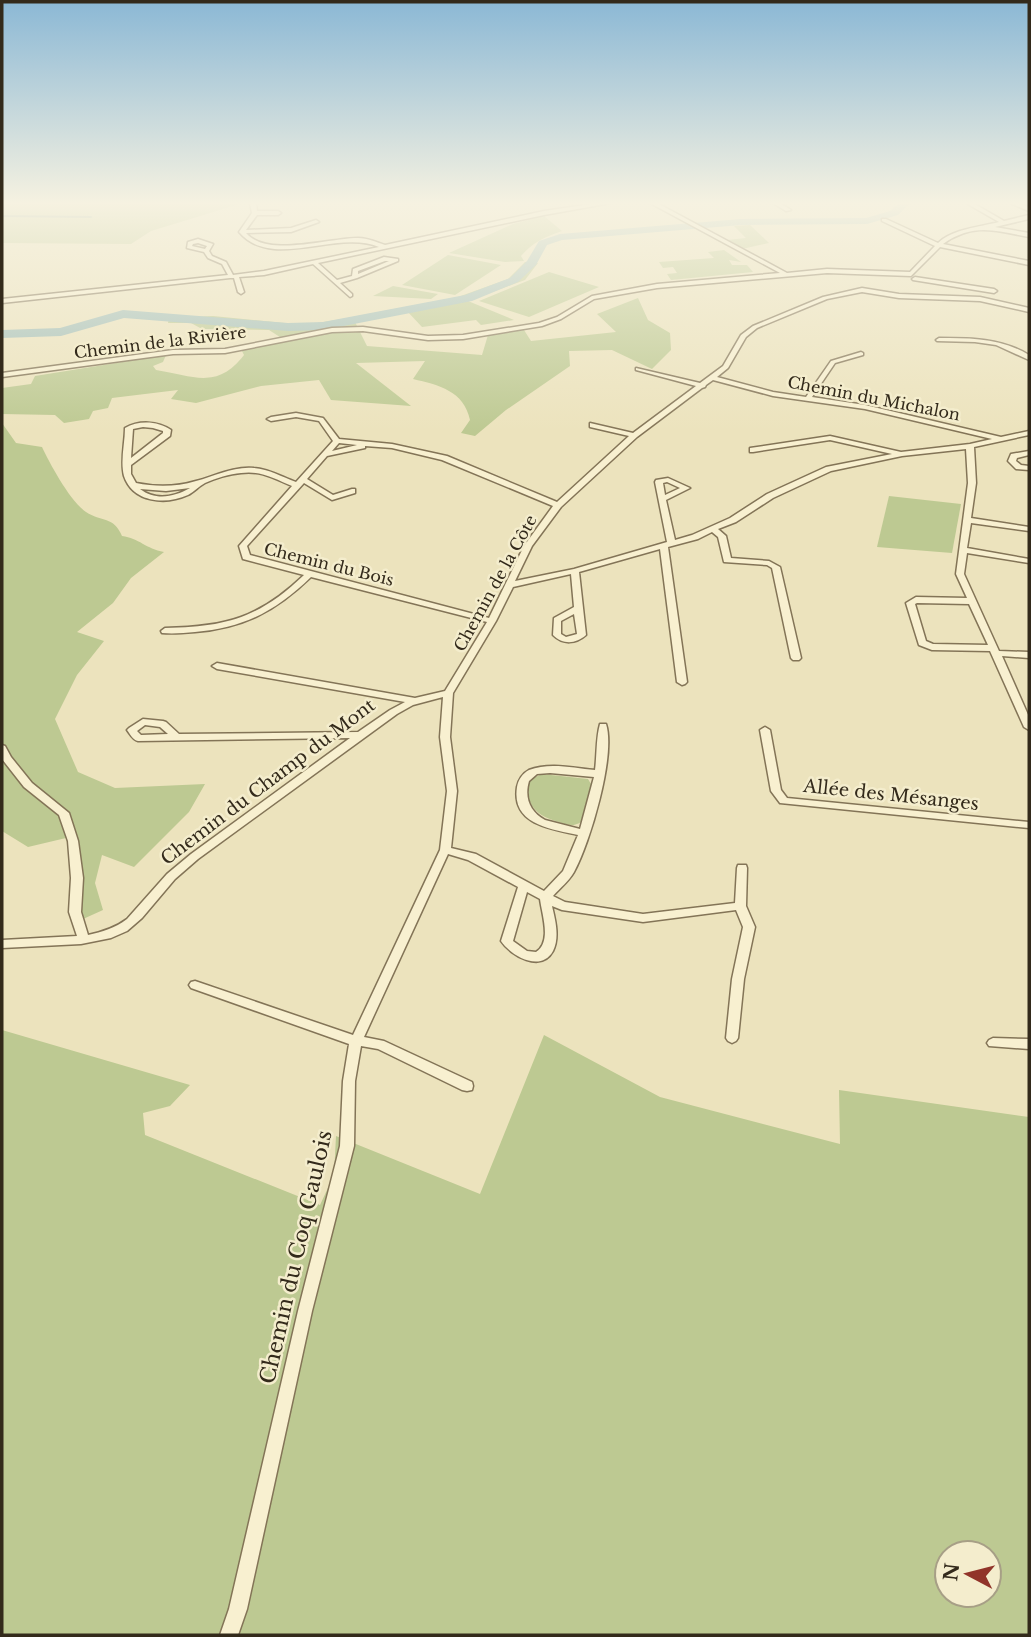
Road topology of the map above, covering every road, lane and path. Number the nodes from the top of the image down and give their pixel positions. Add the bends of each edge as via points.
1 (211, 279) edge
2 (235, 279) edge
3 (333, 279) edge
4 (346, 279) edge
5 (745, 279) edge
6 (913, 279) edge
7 (931, 279) edge
8 (336, 282) junction
9 (994, 291) dead end
10 (241, 292) dead end
11 (350, 295) dead end
12 (908, 295) junction
13 (2, 301) edge
14 (1029, 310) edge
15 (939, 340) dead end
16 (861, 354) dead end
17 (1029, 358) edge
18 (638, 369) dead end
19 (2, 375) edge
20 (713, 378) junction
21 (703, 386) junction
22 (808, 398) junction
23 (271, 419) dead end
24 (593, 425) dead end
25 (1029, 433) edge
26 (634, 435) junction
27 (999, 438) junction
28 (337, 441) junction
29 (372, 443) junction
30 (970, 446) junction
31 (753, 450) dead end
32 (1029, 453) edge
33 (902, 454) junction
34 (324, 455) junction
35 (128, 463) junction
36 (1029, 468) edge
37 (300, 482) junction
38 (352, 491) dead end
39 (663, 499) dead end
40 (558, 505) junction
41 (968, 520) junction
42 (1029, 529) edge
43 (714, 530) junction
44 (668, 544) junction
45 (963, 550) junction
46 (1029, 561) edge
47 (575, 571) junction
48 (309, 574) junction
49 (509, 585) junction
50 (970, 601) junction
51 (578, 608) dead end
52 (492, 621) junction
53 (165, 631) dead end
54 (994, 651) junction
55 (1029, 656) edge
56 (796, 658) dead end
57 (217, 666) dead end
58 (682, 682) dead end
59 (448, 693) junction
60 (416, 701) junction
61 (603, 726) dead end
62 (1029, 727) edge
63 (765, 730) dead end
64 (359, 735) junction
65 (177, 737) dead end
66 (2, 748) edge
67 (599, 774) junction
68 (1029, 825) edge
69 (583, 833) junction
70 (445, 850) junction
71 (742, 868) dead end
72 (524, 884) junction
73 (545, 897) junction
74 (740, 906) junction
75 (83, 938) junction
76 (2, 944) edge
77 (195, 985) dead end
78 (732, 1038) dead end
79 (356, 1041) junction
80 (993, 1043) dead end
81 (1029, 1044) edge
82 (467, 1086) dead end
83 (229, 1635) edge

1 - 13 street
2 - 10 street
3 - 8 street
4 - 8 street
5 - 19 street, Chemin de la Rivière via 623,291 583,301 540,325 463,337 428,338 363,329 225,351 173,352
6 - 12 street
7 - 9 street, Chemin de la Rivière
8 - 11 street
12 - 14 street, Chemin de la Côte via 980,299
12 - 20 street, Chemin de la Côte via 853,291 785,314 747,332 726,367
15 - 17 street via 997,342
16 - 22 street via 833,362
18 - 21 street
20 - 21 street, Chemin de la Côte
20 - 22 street, Chemin du Michalon
21 - 26 street, Chemin de la Côte
22 - 27 street, Chemin du Michalon
23 - 28 street via 296,415 321,419
24 - 26 street
25 - 27 street, Chemin du Michalon
26 - 40 street, Chemin de la Côte
27 - 30 street
28 - 29 street
28 - 34 street, Chemin du Bois
29 - 34 street
29 - 40 street via 444,458
30 - 33 street
30 - 41 street
31 - 33 street via 830,438
32 - 36 street via 1014,456 1012,461
33 - 43 street via 829,469 770,496
34 - 37 street, Chemin du Bois
35 - 35 street via 167,434 167,430 129,428
35 - 37 street via 128,477 147,497 170,499 221,474 245,470
37 - 38 street via 332,498
37 - 48 street, Chemin du Bois via 243,547 246,557
39 - 44 street
40 - 49 street, Chemin de la Côte via 528,546
41 - 42 street
41 - 45 street
43 - 44 street
43 - 56 street via 722,536 727,560 776,567
44 - 47 street
44 - 58 street
45 - 46 street
45 - 50 street via 960,574
47 - 49 street
47 - 51 street
48 - 52 street, Chemin du Bois
48 - 53 street via 279,602 250,618 202,631
49 - 52 street, Chemin de la Côte
50 - 54 street
50 - 54 street via 910,603 922,643
52 - 59 street, Chemin de la Côte
54 - 55 street
54 - 62 street
57 - 60 street
59 - 60 street, Chemin du Champ du Mont
59 - 70 street, Chemin du Coq Gaulois via 444,737 452,791
60 - 64 street, Chemin du Champ du Mont via 377,719
61 - 67 street via 606,741
63 - 68 street, Allée des Mésanges via 776,791 784,801
64 - 65 street
64 - 75 street, Chemin du Champ du Mont via 176,871 124,928
66 - 75 street via 28,785 64,813 73,841 75,912
67 - 69 street
67 - 69 street via 533,772 521,785 526,807 535,820
69 - 73 street via 569,873
70 - 72 street
70 - 79 street, Chemin du Coq Gaulois
71 - 74 street
72 - 73 street
72 - 73 street via 507,941 512,951 522,956 546,952 550,943
73 - 74 street via 562,906 643,918
74 - 78 street via 749,927
75 - 76 street, Chemin du Champ du Mont
77 - 79 street
79 - 82 street via 380,1045
79 - 83 street, Chemin du Coq Gaulois via 349,1081 347,1146
80 - 81 street

